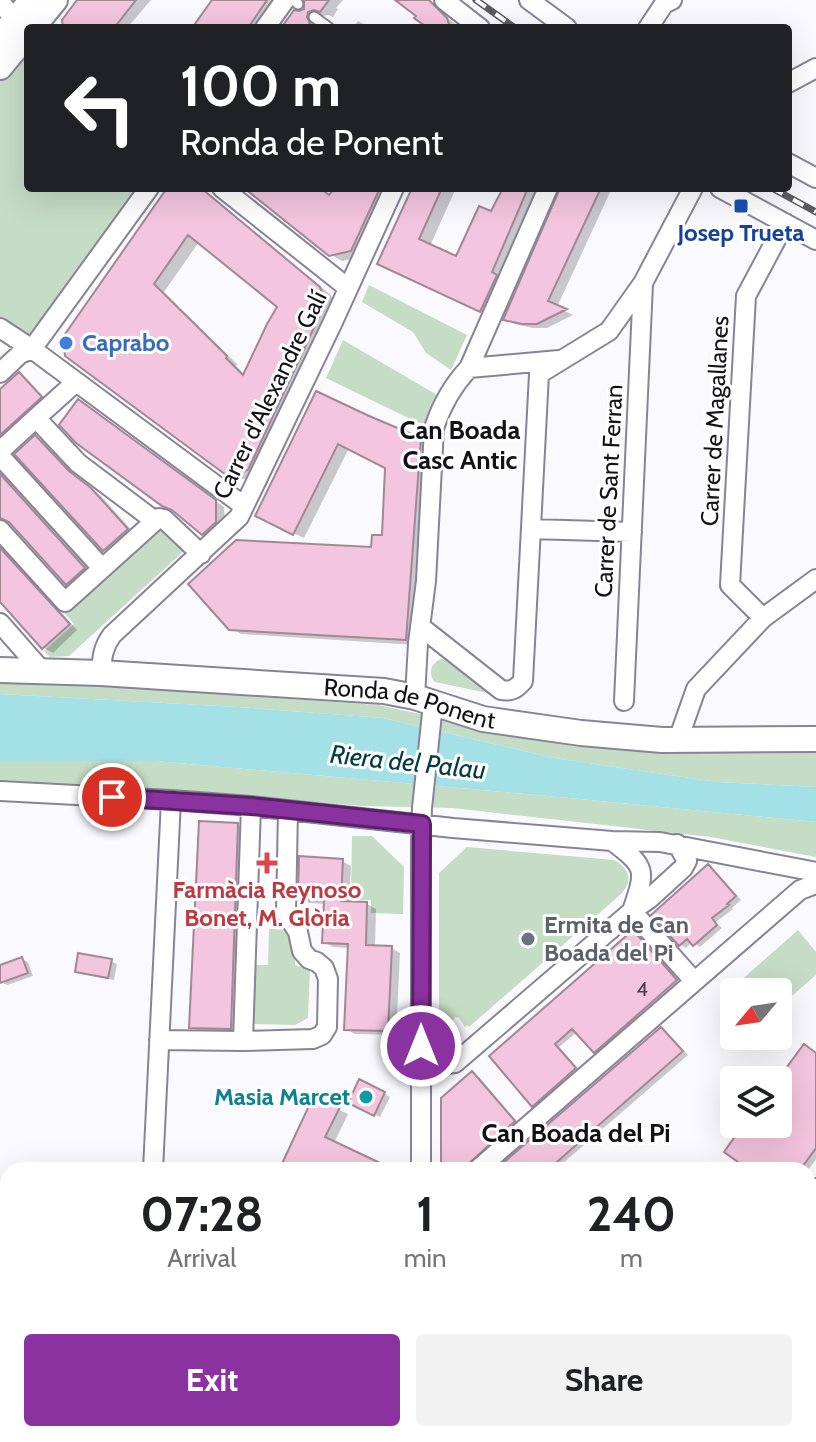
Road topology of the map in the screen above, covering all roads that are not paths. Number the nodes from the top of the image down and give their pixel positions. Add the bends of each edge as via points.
1 (32, 0) edge
2 (55, 0) edge
3 (444, 0) edge
4 (529, 0) edge
5 (672, 0) edge
6 (292, 1) edge
7 (314, 17) dead end
8 (269, 24) edge
9 (324, 24) edge
10 (473, 24) edge
11 (562, 24) edge
12 (651, 24) edge
13 (19, 27) edge
14 (0, 67) edge
15 (816, 68) edge
16 (792, 81) edge
17 (792, 165) edge
18 (816, 178) edge
19 (146, 192) edge
20 (227, 192) edge
21 (392, 192) edge
22 (546, 192) edge
23 (691, 192) edge
24 (727, 192) edge
25 (785, 223) junction
26 (816, 240) edge
27 (643, 283) junction
28 (348, 288) junction
29 (0, 328) edge
30 (32, 349) junction
31 (562, 359) junction
32 (469, 368) junction
33 (0, 373) edge
34 (76, 382) junction
35 (36, 418) junction
36 (0, 453) edge
37 (244, 506) junction
38 (155, 521) junction
39 (531, 529) junction
40 (0, 530) edge
41 (632, 532) junction
42 (201, 554) junction
43 (102, 568) junction
44 (816, 579) edge
45 (763, 618) junction
46 (0, 623) edge
47 (421, 627) junction
48 (0, 670) edge
49 (43, 672) junction
50 (101, 673) junction
51 (424, 700) junction
52 (624, 701) dead end
53 (816, 739) edge
54 (678, 740) junction
55 (0, 791) edge
56 (171, 800) junction
57 (251, 806) junction
58 (288, 810) junction
59 (422, 824) junction
60 (612, 841) junction
61 (668, 843) junction
62 (640, 869) junction
63 (809, 870) edge
64 (808, 887) edge
65 (632, 911) junction
66 (694, 981) junction
67 (159, 1040) junction
68 (243, 1041) junction
69 (421, 1067) junction
70 (153, 1162) edge
71 (421, 1162) edge
72 (486, 1162) edge

1 - 13 main road
2 - 13 main road
3 - 10 street
4 - 11 street
5 - 12 street
6 - 8 street
7 - 9 lane
13 - 14 main road
15 - 16 street
17 - 18 street
19 - 30 street
20 - 28 street
21 - 28 street, Carrer d'Alexandre Galí
22 - 32 street
23 - 27 street
24 - 25 street
25 - 26 street
25 - 45 street, Carrer de Magallanes via 746,296 745,311 730,585
27 - 31 street via 609,331
27 - 41 street, Carrer de Sant Ferran
28 - 37 street, Carrer d'Alexandre Galí
29 - 30 street
30 - 33 street
30 - 34 street
31 - 32 street
31 - 39 street via 539,374
32 - 47 street via 441,406 434,428
34 - 35 street
34 - 37 street
35 - 36 street
35 - 38 street via 78,463
36 - 43 street
37 - 42 street, Carrer d'Alexandre Galí
38 - 42 street via 164,519
38 - 43 street
39 - 41 street
39 - 47 street via 523,681 517,689 501,690
40 - 43 street via 65,602
41 - 52 street, Carrer de Sant Ferran
42 - 50 street, Carrer d'Alexandre Galí via 112,635 105,644
44 - 45 street
45 - 54 street via 696,689
46 - 49 street
47 - 51 street via 415,678
48 - 49 main road, Ronda de Ponent
49 - 50 main road, Ronda de Ponent
50 - 51 main road, Ronda de Ponent via 373,690
51 - 54 main road, Ronda de Ponent via 531,727
51 - 59 street via 431,729
53 - 54 main road, Ronda de Ponent
55 - 56 street
56 - 57 street
56 - 67 street
57 - 58 street
57 - 68 street
58 - 59 street
58 - 68 street via 286,913 302,951 324,968 328,979 327,1027 313,1039
59 - 60 street
59 - 69 street
60 - 61 street
60 - 62 street
61 - 62 street via 645,858
61 - 63 street
61 - 65 street via 687,861
62 - 65 street
63 - 64 street via 804,882
64 - 66 street
65 - 66 street
65 - 69 street via 455,1063
66 - 72 street
67 - 68 street
67 - 70 street
69 - 71 street

